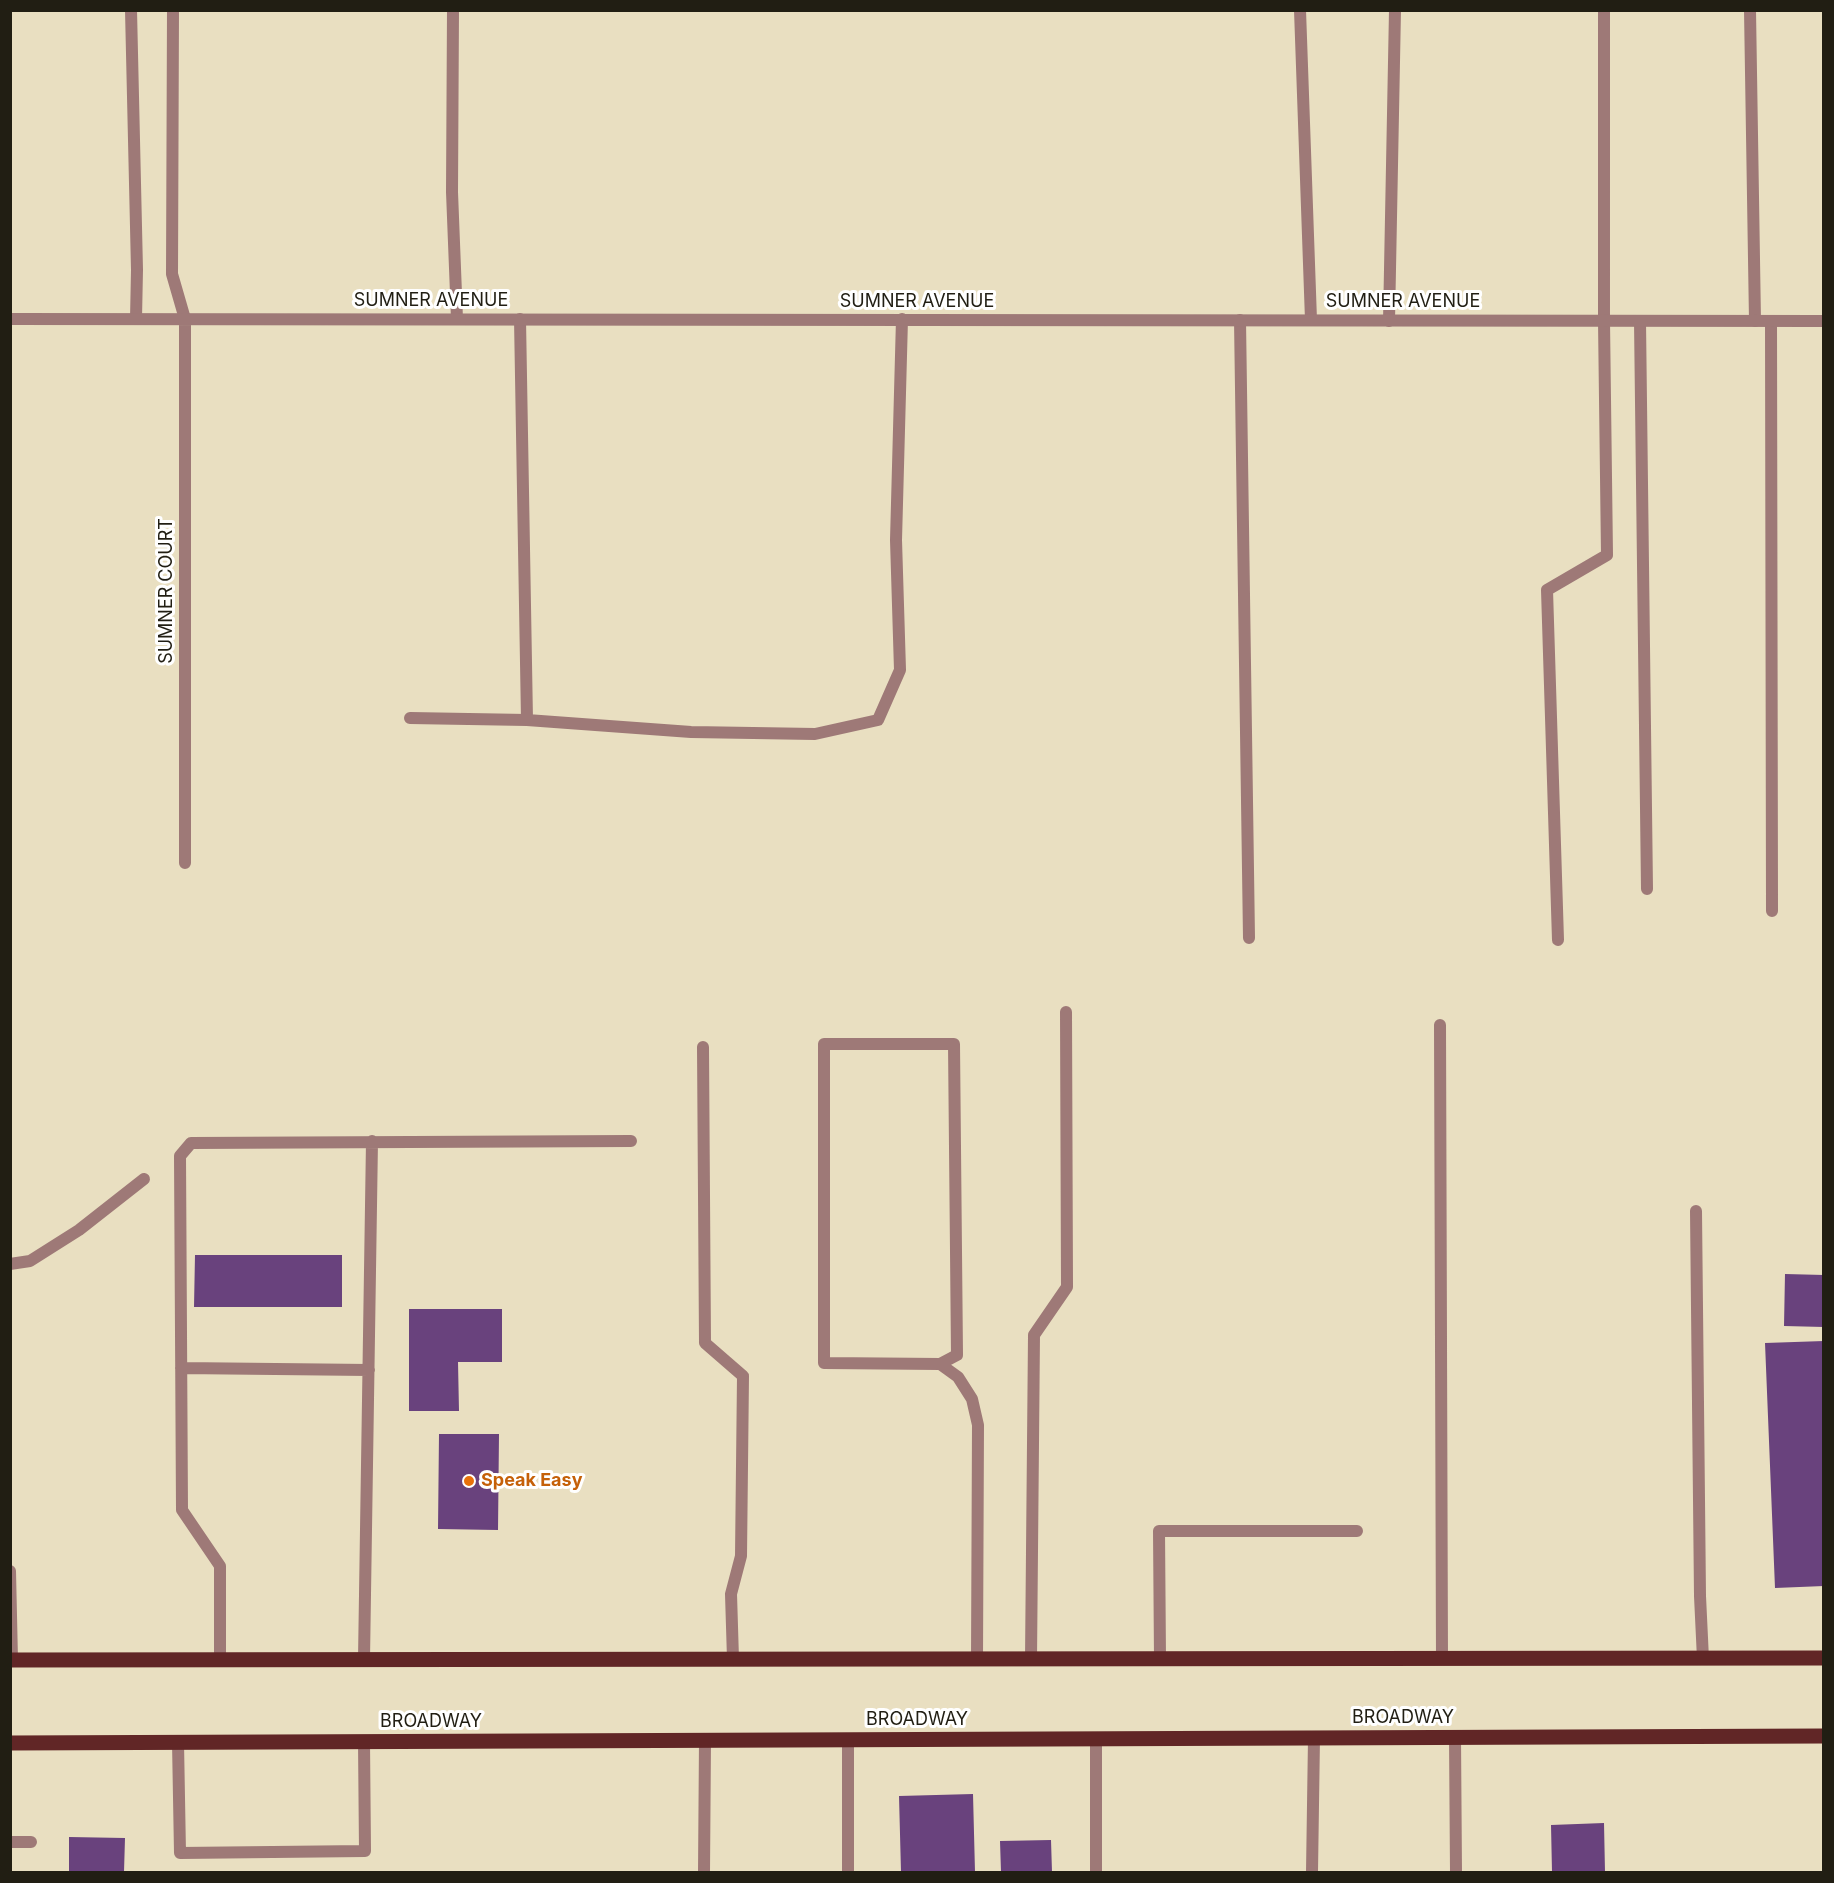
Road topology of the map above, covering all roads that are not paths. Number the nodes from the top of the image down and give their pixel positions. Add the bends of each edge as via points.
1 (132, 10) edge
2 (173, 10) edge
3 (453, 10) edge
4 (1300, 10) edge
5 (1395, 10) edge
6 (1604, 10) edge
7 (1750, 10) edge
8 (10, 319) edge
9 (136, 319) junction
10 (185, 319) junction
11 (457, 320) junction
12 (520, 320) junction
13 (902, 320) junction
14 (1240, 320) junction
15 (1311, 320) junction
16 (1389, 321) junction
17 (1604, 321) junction
18 (1640, 321) junction
19 (1755, 321) junction
20 (1771, 321) junction
21 (1824, 321) edge
22 (410, 718) dead end
23 (527, 720) junction
24 (185, 863) dead end
25 (1647, 889) dead end
26 (1772, 912) dead end
27 (1249, 938) dead end
28 (1558, 940) dead end
29 (1066, 1012) dead end
30 (1440, 1025) dead end
31 (703, 1047) dead end
32 (372, 1141) junction
33 (631, 1141) dead end
34 (144, 1179) dead end
35 (1696, 1211) dead end
36 (10, 1264) edge
37 (940, 1364) junction
38 (181, 1368) junction
39 (369, 1370) junction
40 (1357, 1531) dead end
41 (10, 1571) edge
42 (1824, 1658) edge
43 (364, 1659) junction
44 (733, 1659) junction
45 (977, 1659) junction
46 (1031, 1659) junction
47 (1160, 1659) junction
48 (1442, 1659) junction
49 (1703, 1659) junction
50 (11, 1660) edge
51 (220, 1660) junction
52 (1824, 1736) edge
53 (1455, 1737) junction
54 (1314, 1738) junction
55 (1096, 1739) junction
56 (705, 1740) junction
57 (848, 1740) junction
58 (178, 1742) junction
59 (364, 1742) junction
60 (10, 1743) edge
61 (10, 1842) edge
62 (31, 1842) dead end
63 (704, 1872) edge
64 (848, 1872) edge
65 (1096, 1872) edge
66 (1312, 1872) edge
67 (1456, 1872) edge

1 - 9 street
2 - 10 street, SUMNER COURT via 172,274
3 - 11 street via 452,192
4 - 15 street
5 - 16 street
6 - 17 street
7 - 19 street
8 - 9 street, SUMNER AVENUE
9 - 10 street, SUMNER AVENUE
10 - 11 street, SUMNER AVENUE
10 - 24 street, SUMNER COURT
11 - 12 street, SUMNER AVENUE
12 - 13 street, SUMNER AVENUE
12 - 23 street
13 - 14 street, SUMNER AVENUE
13 - 23 street via 896,540 900,670 878,720 815,735 691,732
14 - 15 street, SUMNER AVENUE
14 - 27 street
15 - 16 street, SUMNER AVENUE
16 - 17 street, SUMNER AVENUE
17 - 18 street, SUMNER AVENUE
17 - 28 street via 1607,555 1548,590
18 - 19 street, SUMNER AVENUE
18 - 25 street
19 - 20 street, SUMNER AVENUE
20 - 21 street, SUMNER AVENUE
20 - 26 street
22 - 23 street
29 - 46 street via 1067,1287 1034,1335
30 - 48 street
31 - 44 street via 705,1343 743,1376 741,1556 731,1594
32 - 33 street
32 - 38 street via 191,1143 180,1156
32 - 39 street
34 - 36 street via 80,1230 30,1261
35 - 49 street
37 - 37 street via 824,1363 824,1044 954,1044 957,1355
37 - 45 street via 958,1377 972,1399 978,1425
38 - 39 street
38 - 51 street via 182,1510 220,1566
39 - 43 street
40 - 47 street via 1159,1531
41 - 50 street
42 - 49 main road
43 - 44 main road
43 - 51 main road
44 - 45 main road
45 - 46 main road
46 - 47 main road
47 - 48 main road
48 - 49 main road
50 - 51 main road
52 - 53 main road, BROADWAY
53 - 54 main road, BROADWAY
53 - 67 street
54 - 55 main road, BROADWAY
54 - 66 street
55 - 57 main road, BROADWAY
55 - 65 street
56 - 57 main road, BROADWAY
56 - 59 main road, BROADWAY
56 - 63 street
57 - 64 street
58 - 59 main road, BROADWAY
58 - 59 street via 180,1853 365,1851
58 - 60 main road, BROADWAY
61 - 62 street

